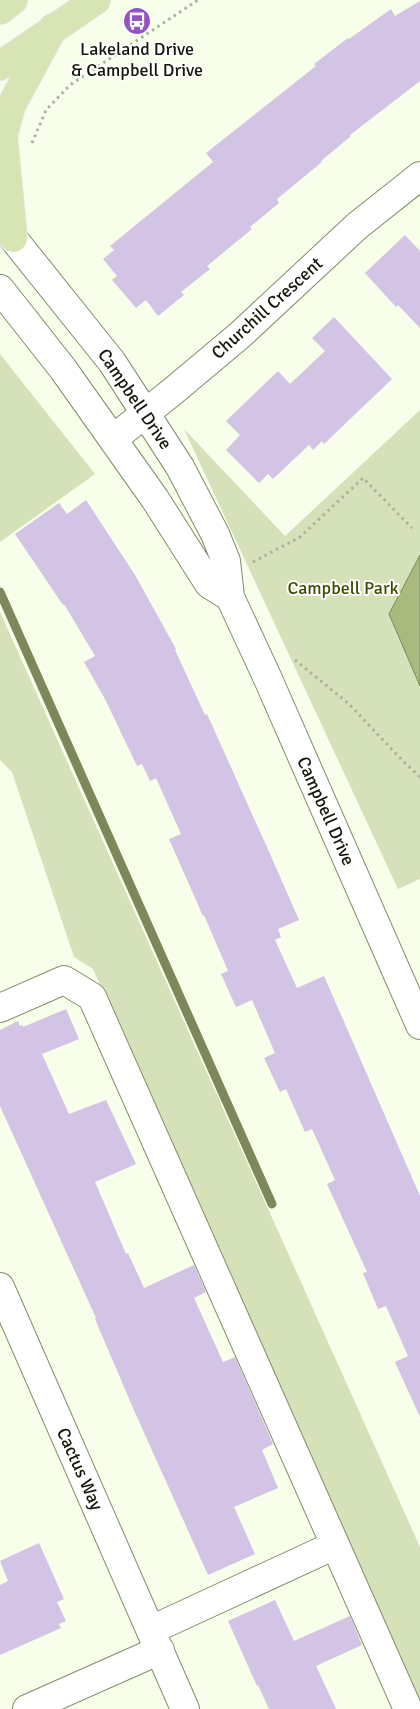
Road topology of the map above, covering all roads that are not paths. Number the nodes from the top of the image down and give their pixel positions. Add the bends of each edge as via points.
1 (13, 0) edge
2 (96, 0) edge
3 (0, 10) edge
4 (54, 28) junction
5 (0, 66) edge
6 (420, 176) edge
7 (7, 230) edge
8 (0, 289) edge
9 (146, 413) junction
10 (113, 439) junction
11 (230, 597) junction
12 (0, 1008) edge
13 (420, 1025) edge
14 (4, 1305) edge
15 (336, 1545) junction
16 (155, 1640) junction
17 (27, 1709) edge
18 (185, 1709) edge
19 (408, 1709) edge

1 - 3 main road
2 - 4 main road
4 - 5 main road
4 - 7 main road via 11,106 3,136
6 - 9 street, Churchill Crescent via 357,226 240,335
7 - 9 street, Campbell Drive via 112,362
8 - 10 street
9 - 10 street, Churchill Crescent
9 - 11 street, Campbell Drive via 180,467 215,534 226,561
10 - 11 street via 209,584
11 - 13 street, Campbell Drive
12 - 15 street via 64,980 92,997
14 - 16 street, Cactus Way
15 - 16 street
15 - 19 street
16 - 17 street
16 - 18 street, Cactus Way

